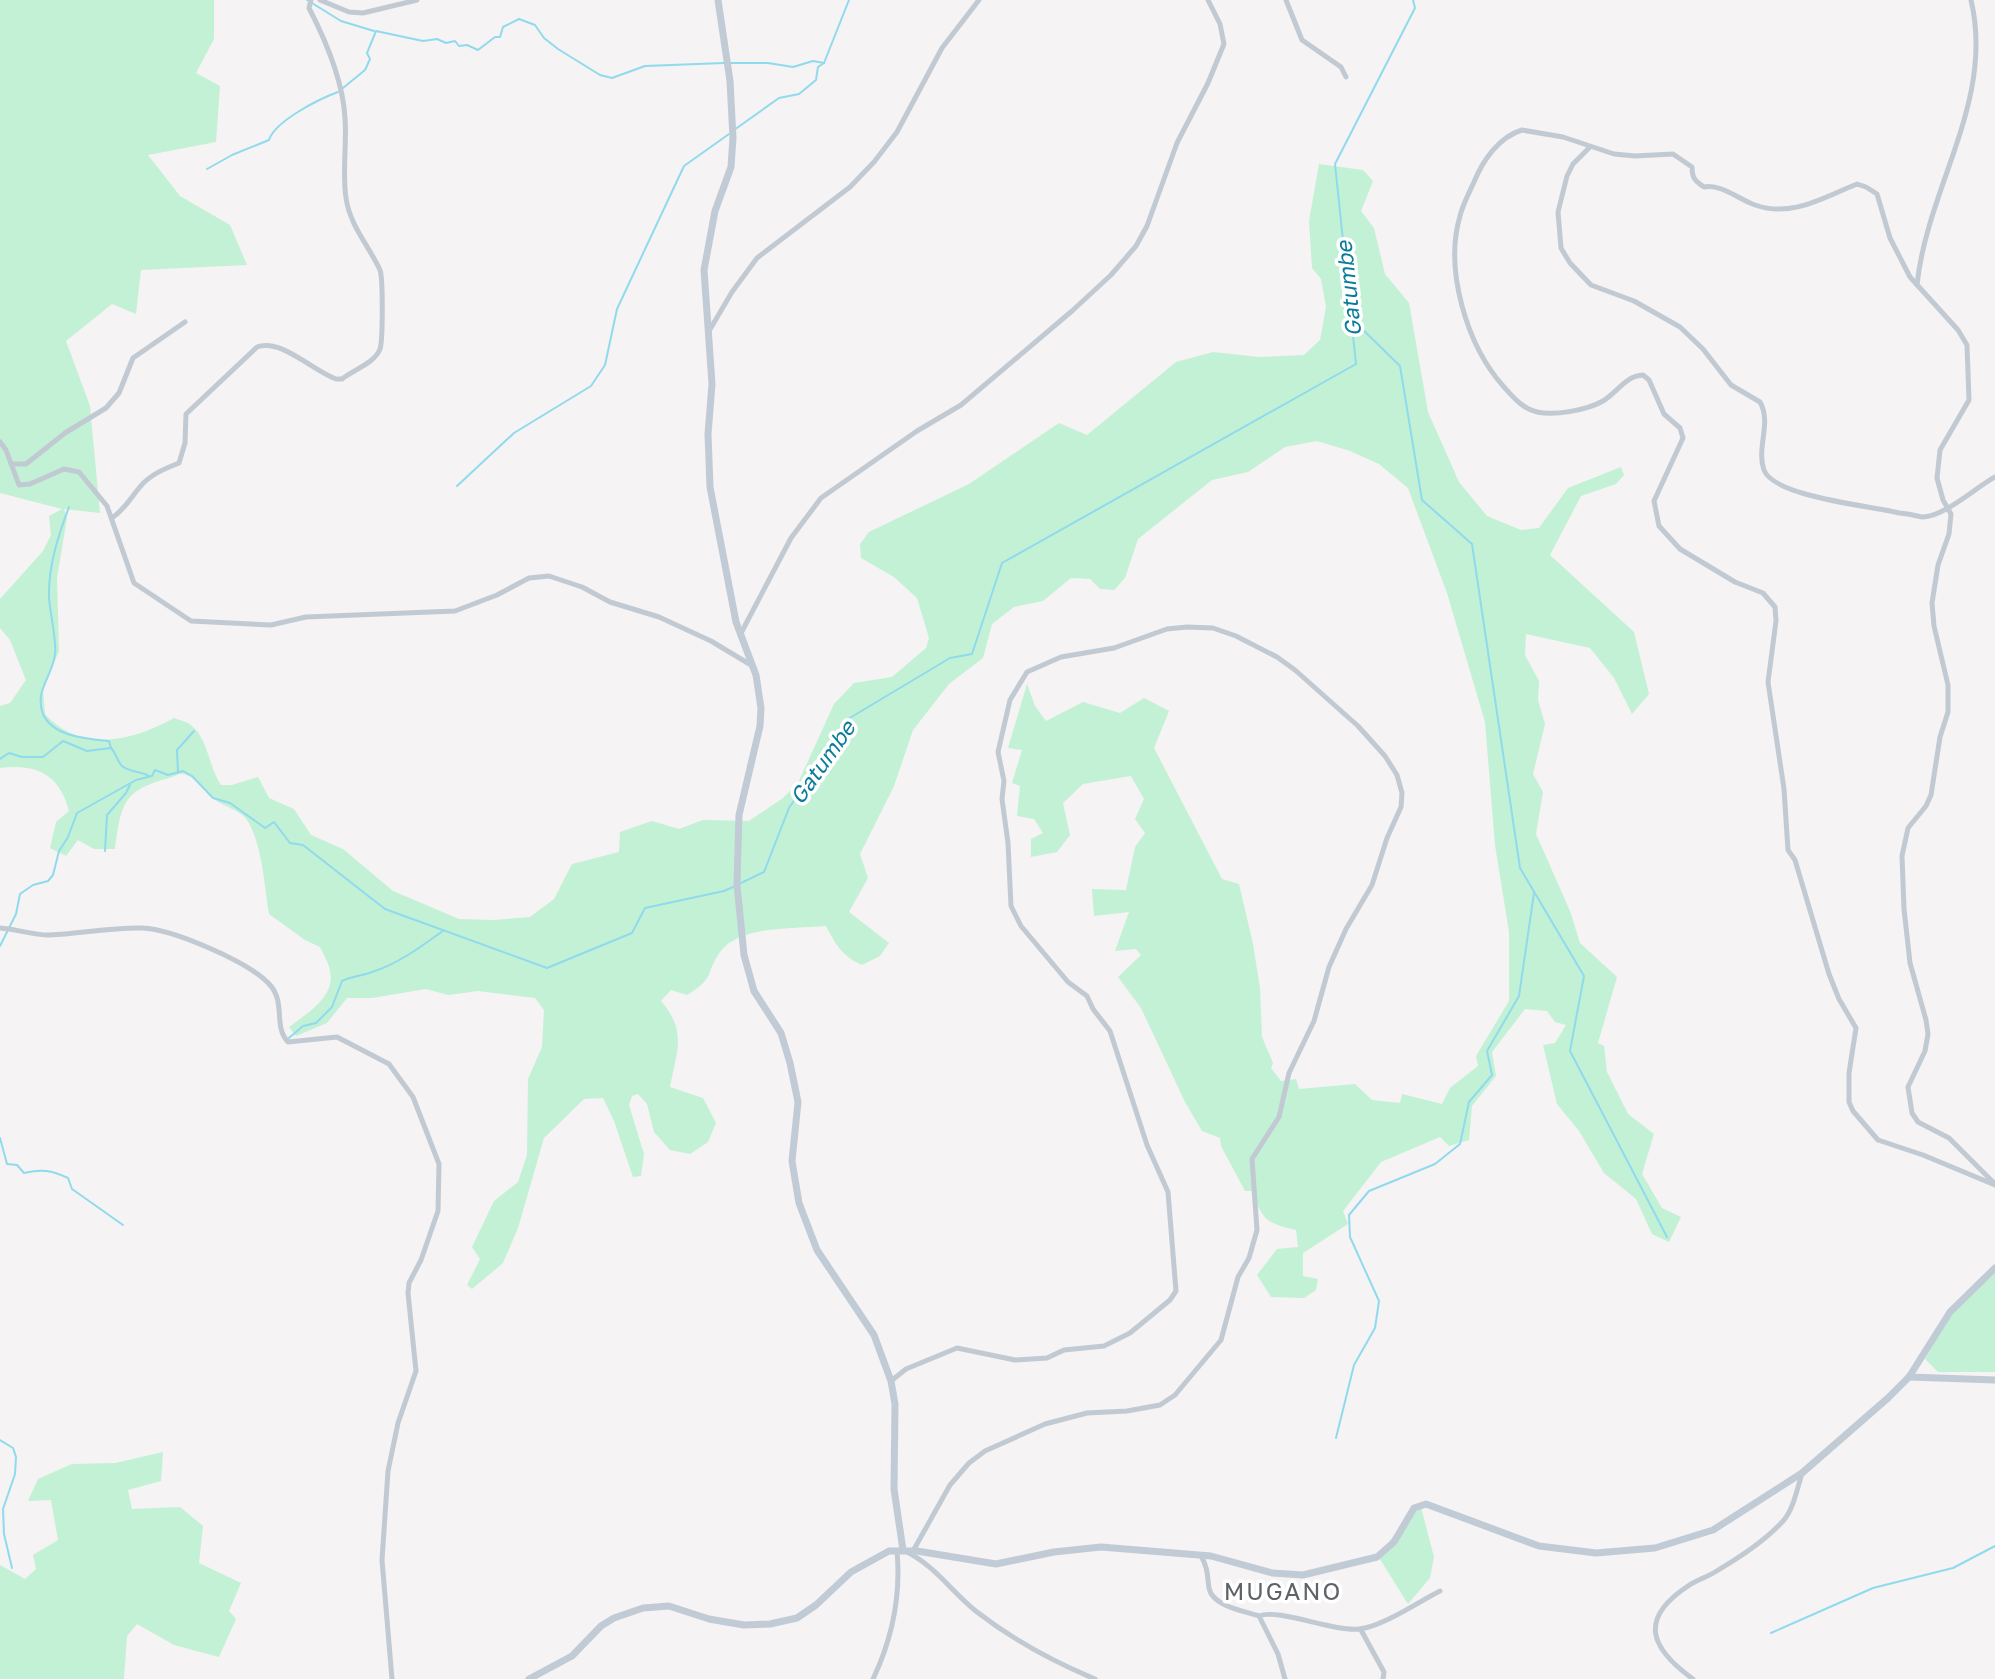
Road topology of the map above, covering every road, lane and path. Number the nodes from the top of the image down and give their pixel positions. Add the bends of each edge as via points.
1 (311, 0) edge
2 (320, 0) edge
3 (417, 0) edge
4 (718, 0) edge
5 (979, 0) edge
6 (1208, 0) edge
7 (1286, 0) edge
8 (1971, 0) edge
9 (1346, 77) dead end
10 (1589, 148) junction
11 (1917, 286) junction
12 (185, 322) dead end
13 (709, 331) junction
14 (0, 442) edge
15 (11, 464) junction
16 (1995, 477) edge
17 (1947, 507) junction
18 (112, 518) junction
19 (740, 636) junction
20 (752, 665) junction
21 (6, 929) edge
22 (1995, 1184) edge
23 (1995, 1268) edge
24 (1909, 1377) junction
25 (1995, 1380) edge
26 (891, 1381) junction
27 (1802, 1473) junction
28 (900, 1550) junction
29 (913, 1551) junction
30 (1200, 1555) junction
31 (1440, 1591) dead end
32 (1259, 1616) junction
33 (1361, 1630) junction
34 (392, 1679) edge
35 (529, 1679) edge
36 (873, 1679) edge
37 (1095, 1679) edge
38 (1285, 1679) edge
39 (1383, 1679) edge
40 (1693, 1679) edge

1 - 18 street via 309,8 326,39 343,102 346,199 360,238 381,272 380,349 376,357 336,379 278,347 257,347 186,414 179,463 149,478
2 - 3 street via 363,13
4 - 13 main road via 731,90 732,147 704,270
5 - 13 street via 942,48 897,132 874,162 850,187 757,258
6 - 19 street via 1224,44 1136,246 1072,311 961,405 821,498 791,538
7 - 9 street via 1302,40 1341,67
8 - 11 street via 1978,21 1980,82 1962,147 1924,243
10 - 11 street via 1635,156 1673,154 1692,167 1692,176 1704,187 1726,190 1764,207 1804,207 1863,185 1879,197 1895,248
10 - 17 street via 1573,164 1562,191 1561,248 1584,280 1683,329 1731,385 1760,402 1768,476 1801,494 1899,513 1923,517
10 - 22 street via 1522,130 1496,146 1480,167 1459,218 1455,259 1468,325 1483,361 1519,403 1535,412 1595,403 1643,375 1664,414 1680,428 1682,441 1654,501 1659,526 1680,549 1763,593 1775,607 1768,682 1788,850 1829,974 1856,1028 1849,1104 1878,1140
11 - 17 street via 1967,345 1969,400 1940,450 1937,478
12 - 15 street via 133,358 119,393 106,408 26,464
13 - 19 main road via 710,487
14 - 15 street
15 - 18 street via 16,482 23,486 64,469 79,472
16 - 17 street
17 - 22 street via 1949,534 1932,603 1948,712 1931,795 1908,828 1902,856 1910,963 1928,1034 1908,1091 1918,1122 1949,1138
18 - 20 street via 134,583 191,621 271,625 306,617 455,611 529,578 549,576 659,617
19 - 20 main road
20 - 26 main road via 759,685 760,726 739,815 737,885 746,964 754,991 784,1041 793,1077 798,1102 792,1161 799,1203 817,1250 870,1327
21 - 34 street via 52,935 155,929 232,958 275,992 281,1034 288,1042 329,1036 346,1040 389,1064 413,1097 439,1164 440,1181 438,1211 409,1283 416,1371 388,1471 382,1560
23 - 24 main road via 1950,1312
24 - 25 main road
24 - 27 main road
26 - 28 main road
26 - 29 street via 906,1369 957,1348 1015,1360 1104,1346 1130,1333 1176,1291 1168,1192 1110,1031 1087,996 1068,982 1021,926 1011,906 998,752 1017,684 1037,666 1167,629 1213,628 1236,636 1295,670 1358,726 1397,775 1402,801 1372,885 1329,967 1314,1021 1285,1084 1279,1117 1252,1159 1257,1230 1224,1334 1175,1395 1160,1405 1087,1413 985,1451 950,1485
27 - 30 main road via 1713,1530 1642,1550 1596,1553 1539,1546 1426,1504 1414,1508 1394,1542 1377,1557 1315,1574 1272,1573
27 - 40 street via 1781,1522 1752,1549 1690,1584 1658,1614 1654,1634 1659,1647
28 - 29 main road
28 - 35 main road via 870,1560 806,1613 783,1622 726,1623 669,1606 630,1612 601,1626 572,1656
28 - 36 street via 897,1604
28 - 37 street via 924,1562 999,1627
29 - 30 main road via 996,1564 1089,1548
30 - 32 street via 1209,1569 1209,1591 1215,1600
31 - 33 street
32 - 33 street via 1268,1613
32 - 38 street
33 - 39 street

